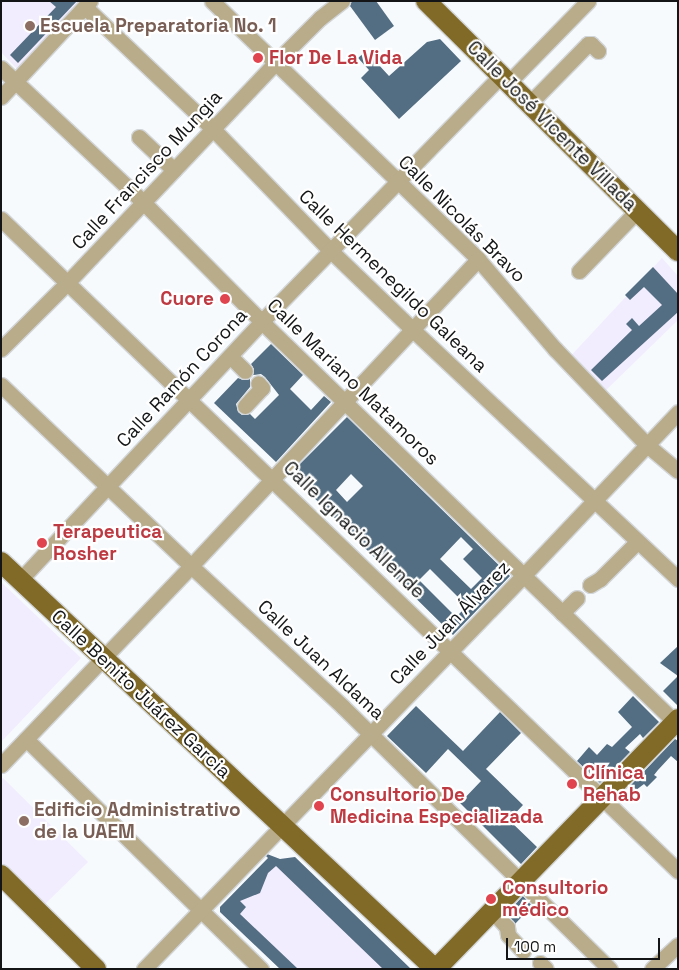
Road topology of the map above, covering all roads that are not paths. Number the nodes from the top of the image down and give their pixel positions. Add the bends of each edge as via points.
1 (212, 1) edge
2 (588, 1) edge
3 (431, 3) edge
4 (88, 4) edge
5 (329, 5) edge
6 (598, 51) dead end
7 (275, 63) junction
8 (1, 68) edge
9 (504, 79) junction
10 (16, 82) junction
11 (1, 98) edge
12 (528, 104) junction
13 (213, 130) junction
14 (139, 137) dead end
15 (174, 170) junction
16 (398, 182) junction
17 (143, 202) junction
18 (637, 211) junction
19 (1, 219) edge
20 (331, 250) junction
21 (678, 251) edge
22 (478, 259) junction
23 (579, 271) dead end
24 (68, 282) junction
25 (262, 322) junction
26 (413, 330) junction
27 (1, 348) edge
28 (230, 356) junction
29 (245, 371) dead end
30 (258, 383) dead end
31 (1, 385) edge
32 (190, 399) junction
33 (344, 402) junction
34 (245, 406) dead end
35 (678, 412) edge
36 (647, 445) junction
37 (678, 471) edge
38 (272, 479) junction
39 (107, 487) junction
40 (595, 501) junction
41 (637, 542) junction
42 (1, 562) edge
43 (191, 566) junction
44 (524, 575) junction
45 (678, 579) edge
46 (20, 580) junction
47 (590, 584) dead end
48 (577, 598) dead end
49 (562, 613) junction
50 (451, 652) junction
51 (103, 658) junction
52 (677, 722) edge
53 (370, 734) junction
54 (26, 739) junction
55 (1, 765) edge
56 (600, 798) junction
57 (282, 826) junction
58 (678, 871) edge
59 (1, 875) edge
60 (520, 881) junction
61 (200, 911) junction
62 (488, 915) junction
63 (678, 945) edge
64 (523, 951) dead end
65 (96, 969) edge
66 (144, 969) edge
67 (261, 969) edge
68 (436, 969) edge
69 (610, 969) edge
70 (652, 969) edge

1 - 7 street, Calle Nicolás Bravo
2 - 9 street, Calle Ramón Corona
3 - 9 main road, Calle José Vicente Villada
4 - 10 street
4 - 13 street, Calle Hermenegildo Galeana
5 - 7 street, Calle Francisco Mungia
6 - 12 street via 588,44
7 - 13 street, Calle Francisco Mungia
7 - 16 street, Calle Nicolás Bravo
8 - 10 street, Calle Mariano Matamoros
9 - 12 main road, Calle José Vicente Villada
9 - 16 street, Calle Ramón Corona
10 - 11 street
10 - 17 street, Calle Mariano Matamoros
12 - 18 main road, Calle José Vicente Villada
13 - 15 street, Calle Francisco Mungia
13 - 20 street, Calle Hermenegildo Galeana
14 - 15 street
15 - 17 street, Calle Francisco Mungia
16 - 20 street, Calle Ramón Corona
16 - 22 street, Calle Nicolás Bravo
17 - 24 street, Calle Francisco Mungia
17 - 25 street, Calle Mariano Matamoros
18 - 21 main road, Calle José Vicente Villada
18 - 23 street
19 - 24 street, Calle Ignacio Allende
20 - 25 street, Calle Ramón Corona
20 - 26 street, Calle Hermenegildo Galeana
22 - 26 street
22 - 36 street, Calle Nicolás Bravo via 555,349
24 - 27 street, Calle Francisco Mungia
24 - 32 street, Calle Ignacio Allende
25 - 28 street, Calle Ramón Corona
25 - 33 street, Calle Mariano Matamoros
26 - 33 street
26 - 40 street, Calle Hermenegildo Galeana
28 - 29 street
28 - 32 street, Calle Ramón Corona
30 - 34 street via 262,388
31 - 39 street, Calle Juan Aldama
32 - 38 street, Calle Ignacio Allende
32 - 39 street, Calle Ramón Corona
33 - 38 street
33 - 44 street, Calle Mariano Matamoros
35 - 36 street, Calle Juan Álvarez
36 - 37 street, Calle Nicolás Bravo
36 - 40 street, Calle Juan Álvarez
38 - 43 street
38 - 50 street, Calle Ignacio Allende
39 - 43 street, Calle Juan Aldama
39 - 46 street, Calle Ramón Corona
40 - 41 street, Calle Hermenegildo Galeana
40 - 44 street, Calle Juan Álvarez
41 - 45 street, Calle Hermenegildo Galeana
41 - 47 street via 600,579
42 - 46 main road, Calle Benito Juárez Garcia
43 - 51 street
43 - 53 street, Calle Juan Aldama
44 - 49 street, Calle Mariano Matamoros
44 - 50 street, Calle Juan Álvarez
46 - 51 main road, Calle Benito Juárez Garcia
48 - 49 street
49 - 52 street, Calle Mariano Matamoros
50 - 53 street, Calle Juan Álvarez
50 - 56 street, Calle Ignacio Allende
51 - 54 street
51 - 57 main road, Calle Benito Juárez Garcia
52 - 56 main road
53 - 57 street, Calle Juan Álvarez
53 - 60 street, Calle Juan Aldama
54 - 55 street
54 - 61 street
56 - 58 street, Calle Ignacio Allende
56 - 60 main road
57 - 61 street, Calle Juan Álvarez
57 - 68 main road, Calle Benito Juárez Garcia
59 - 65 main road
60 - 62 main road
60 - 69 street, Calle Juan Aldama
61 - 66 street, Calle Juan Álvarez
61 - 67 street
62 - 64 street via 500,933 508,935
62 - 68 main road
63 - 70 street

